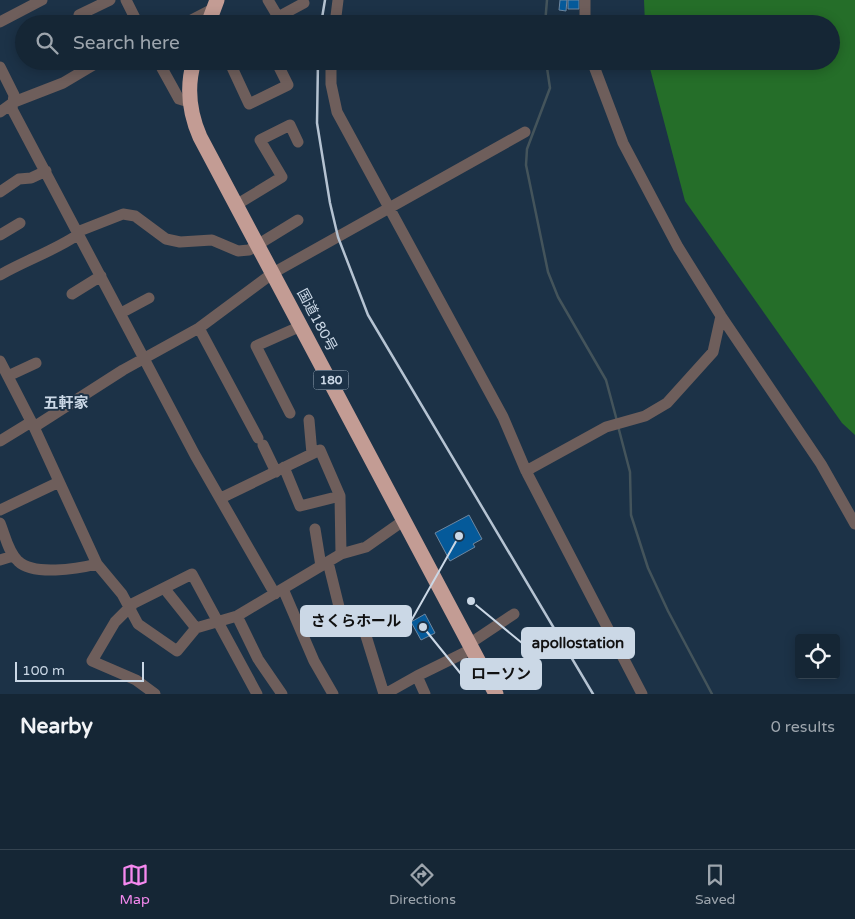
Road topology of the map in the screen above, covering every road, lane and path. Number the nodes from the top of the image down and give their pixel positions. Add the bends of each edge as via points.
1 (42, 0) edge
2 (110, 0) edge
3 (126, 0) edge
4 (268, 0) edge
5 (338, 0) edge
6 (585, 0) edge
7 (304, 3) dead end
8 (215, 5) edge
9 (79, 15) dead end
10 (134, 15) edge
11 (199, 15) edge
12 (277, 15) edge
13 (287, 15) edge
14 (336, 15) edge
15 (585, 15) edge
16 (0, 22) edge
17 (0, 67) edge
18 (85, 70) edge
19 (163, 70) edge
20 (192, 70) edge
21 (233, 70) edge
22 (280, 70) edge
23 (331, 70) edge
24 (595, 70) edge
25 (14, 102) junction
26 (189, 102) junction
27 (0, 112) edge
28 (525, 132) dead end
29 (298, 142) dead end
30 (46, 171) junction
31 (0, 192) edge
32 (236, 204) junction
33 (390, 209) junction
34 (298, 220) dead end
35 (20, 223) dead end
36 (78, 233) junction
37 (0, 235) edge
38 (258, 245) junction
39 (273, 273) junction
40 (0, 275) edge
41 (101, 276) junction
42 (72, 294) dead end
43 (150, 298) dead end
44 (120, 313) junction
45 (721, 316) junction
46 (301, 326) junction
47 (199, 328) junction
48 (145, 358) junction
49 (0, 361) edge
50 (36, 364) dead end
51 (8, 376) junction
52 (290, 413) dead end
53 (309, 420) dead end
54 (32, 424) junction
55 (0, 441) edge
56 (312, 454) junction
57 (280, 469) junction
58 (526, 471) junction
59 (59, 482) junction
60 (340, 496) junction
61 (221, 498) junction
62 (0, 510) edge
63 (403, 521) junction
64 (0, 523) edge
65 (855, 524) edge
66 (315, 529) dead end
67 (341, 554) junction
68 (13, 556) junction
69 (0, 560) edge
70 (97, 564) junction
71 (325, 564) junction
72 (164, 588) junction
73 (279, 591) junction
74 (129, 608) junction
75 (514, 614) dead end
76 (237, 616) junction
77 (218, 620) junction
78 (343, 623) dead end
79 (362, 623) dead end
80 (196, 628) junction
81 (470, 647) junction
82 (417, 676) junction
83 (155, 694) edge
84 (257, 694) edge
85 (282, 694) edge
86 (333, 694) edge
87 (384, 694) edge
88 (425, 694) edge
89 (496, 694) edge
90 (642, 694) edge

1 - 16 street
2 - 9 street
3 - 10 street
4 - 12 street
5 - 14 street
6 - 15 street
7 - 13 street
8 - 11 street
17 - 25 street via 14,94
18 - 25 street via 63,83
19 - 26 street via 179,99
20 - 26 highway, 国道180号 / 180
21 - 22 street via 249,104 288,85
23 - 33 street via 337,112
24 - 45 street via 637,172
25 - 27 street
25 - 30 street via 12,109
26 - 32 highway, 国道180号 / 180 via 198,131
28 - 33 street
29 - 32 street via 290,125 260,140 282,177
30 - 31 street via 19,179
30 - 36 street
32 - 38 highway, 国道180号 / 180
33 - 39 street
33 - 58 street via 503,417
34 - 38 street
35 - 37 street
36 - 38 street via 123,214 135,216 166,239 180,242 212,240 238,251
36 - 40 street via 58,248 31,257
36 - 41 street
38 - 39 highway, 国道180号 / 180
39 - 46 highway, 国道180号 / 180
39 - 47 street
41 - 42 street
41 - 44 street
43 - 44 street
44 - 48 street
45 - 58 street via 713,352 667,403 645,416 611,426
45 - 65 street via 821,464
46 - 52 street via 256,346
46 - 63 highway, 国道180号 / 180
47 - 48 street
47 - 57 street via 261,442
48 - 54 street
48 - 61 street
49 - 51 street
50 - 51 street
51 - 54 street
53 - 56 street
54 - 55 street
54 - 59 street
56 - 57 street
56 - 60 street via 320,450
57 - 60 street via 300,506
57 - 61 street
58 - 90 street
59 - 62 street
59 - 70 street
60 - 67 street
61 - 73 street
63 - 67 street via 366,547
63 - 81 highway, 国道180号 / 180
64 - 68 street
66 - 71 street
67 - 71 street
68 - 69 street
68 - 70 street via 26,567 37,570
70 - 74 street via 122,594
71 - 73 street
71 - 78 street
72 - 74 street
72 - 77 street via 192,574
72 - 80 street
73 - 76 street
73 - 86 street
74 - 80 street via 138,624 177,651
74 - 83 street via 110,629 92,661 136,680
75 - 81 street
76 - 77 street
76 - 85 street via 258,658
77 - 80 street
77 - 84 street
79 - 87 street
81 - 82 street
81 - 89 highway, 国道180号 / 180
82 - 87 street
82 - 88 street

